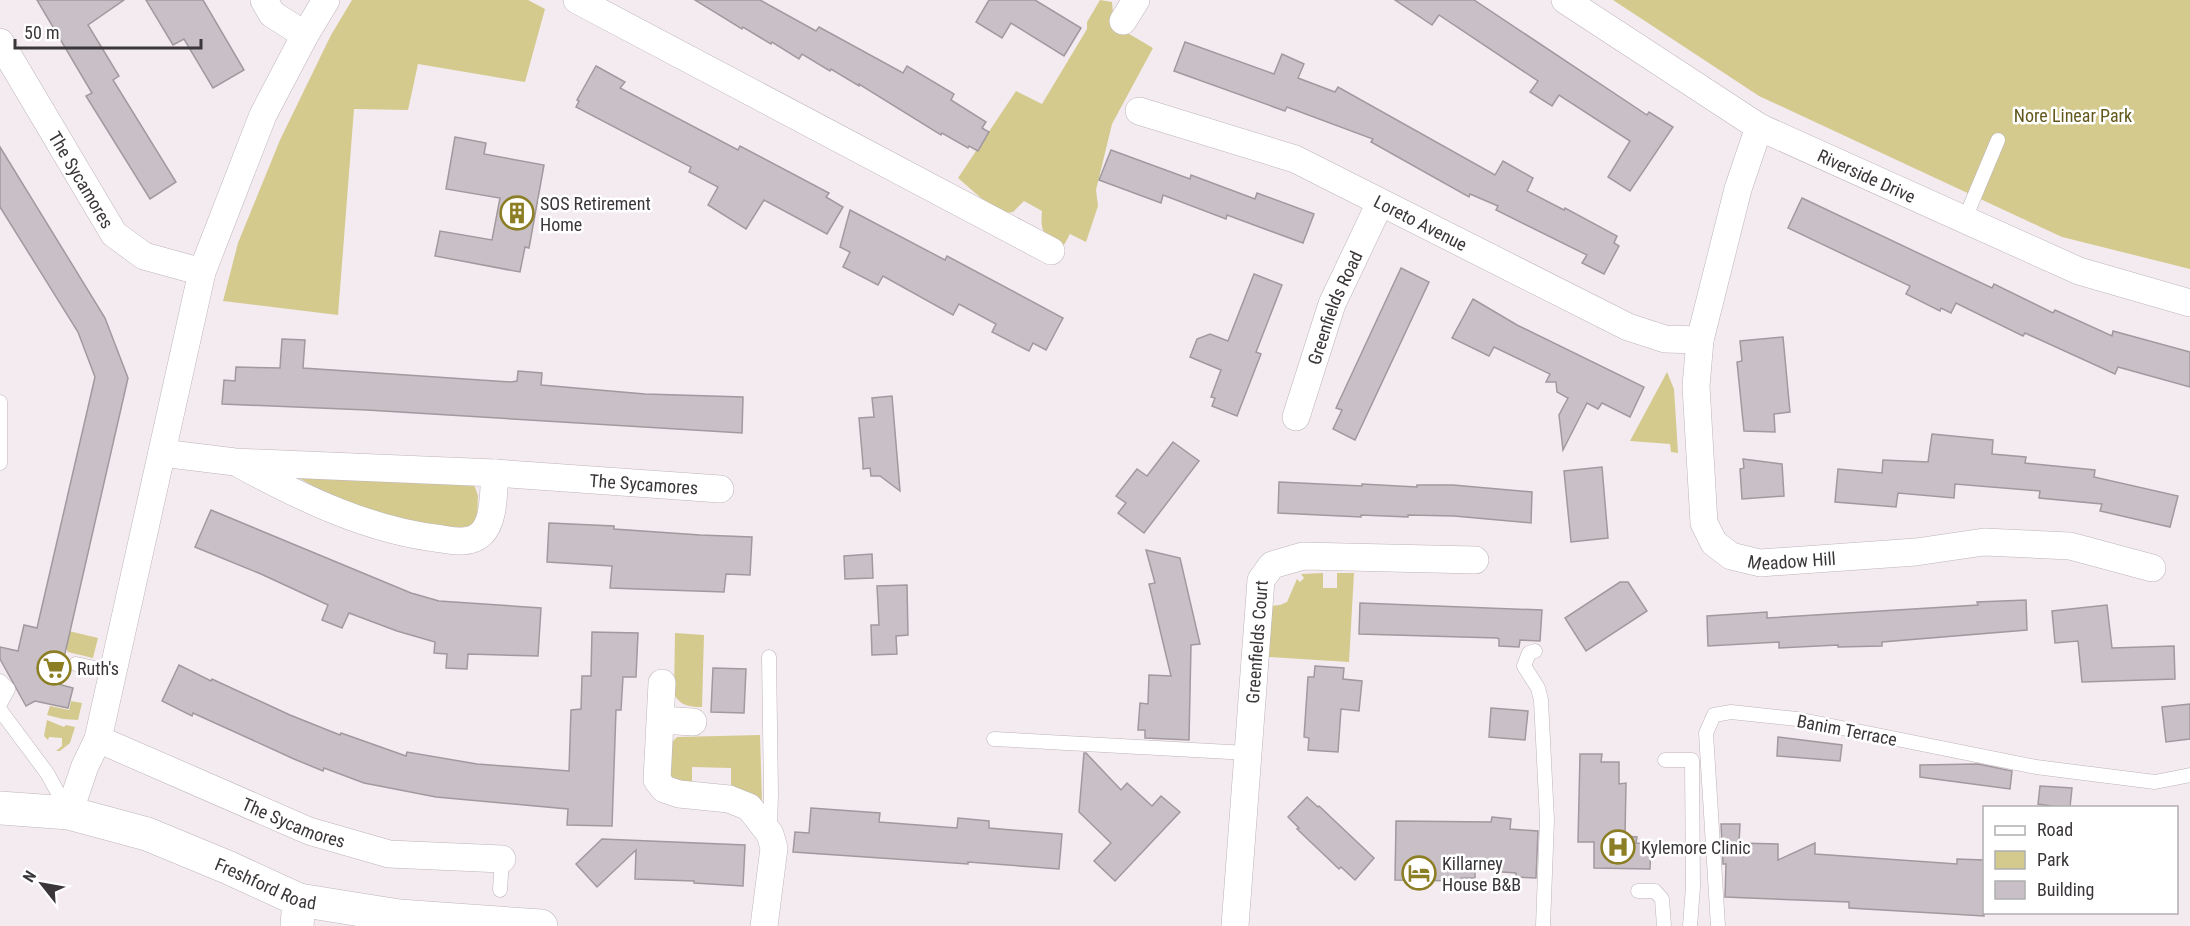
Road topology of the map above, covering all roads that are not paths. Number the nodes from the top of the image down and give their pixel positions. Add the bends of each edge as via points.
1 (264, 0) edge
2 (326, 0) edge
3 (577, 0) edge
4 (1565, 0) edge
5 (305, 35) junction
6 (0, 42) edge
7 (1139, 111) dead end
8 (1759, 127) junction
9 (1998, 140) dead end
10 (1380, 203) junction
11 (1964, 221) junction
12 (1051, 251) dead end
13 (202, 272) junction
14 (2190, 303) edge
15 (1700, 340) junction
16 (0, 402) edge
17 (1296, 417) dead end
18 (162, 453) junction
19 (235, 462) junction
20 (0, 463) edge
21 (495, 473) junction
22 (720, 489) dead end
23 (1475, 560) dead end
24 (2152, 568) dead end
25 (1535, 651) dead end
26 (769, 657) dead end
27 (76, 664) dead end
28 (113, 672) junction
29 (0, 681) edge
30 (662, 683) dead end
31 (0, 704) edge
32 (0, 710) edge
33 (661, 720) junction
34 (693, 722) dead end
35 (994, 739) dead end
36 (98, 740) junction
37 (1248, 753) junction
38 (1665, 760) dead end
39 (2190, 775) edge
40 (0, 808) edge
41 (69, 813) junction
42 (770, 834) junction
43 (502, 859) joint
44 (500, 890) dead end
45 (1638, 891) dead end
46 (298, 913) edge
47 (541, 926) edge
48 (764, 926) edge
49 (1235, 926) edge
50 (1543, 926) edge
51 (1664, 926) edge
52 (1690, 926) edge
53 (1718, 926) edge

1 - 5 street via 272,14
2 - 5 street
3 - 12 street via 1023,223
4 - 8 street, Riverside Drive
5 - 13 street via 263,115
6 - 13 street, The Sycamores via 114,234 144,256
7 - 10 street, Loreto Avenue via 1294,159
8 - 11 street, Riverside Drive
8 - 15 street, Meadow Hill via 1738,189
9 - 11 lane
10 - 15 street, Loreto Avenue via 1628,327 1665,339
10 - 17 street, Greenfields Road via 1332,304
11 - 14 street, Riverside Drive via 2079,271
13 - 18 street
15 - 24 street, Meadow Hill via 1696,386 1704,523 1714,543 1731,556 1760,563 1916,552 1984,542 2070,546
16 - 20 lane
18 - 19 street, The Sycamores
18 - 28 street
19 - 21 street, The Sycamores
19 - 21 street, The Sycamores via 353,518 412,536 464,542 479,536 488,526
21 - 22 street, The Sycamores
23 - 37 street, Greenfields Court via 1303,556 1272,565 1261,580
25 - 50 lane via 1529,653 1524,666 1541,700 1547,820
26 - 42 lane
27 - 28 lane
28 - 36 street
29 - 31 lane via 8,689
30 - 33 street
32 - 41 lane via 47,773
33 - 34 street
33 - 42 street via 657,780 664,789 729,798 749,807
35 - 37 lane
36 - 41 street
36 - 43 street, The Sycamores via 309,831 389,854
37 - 49 street, Greenfields Court
38 - 52 lane via 1692,760 1694,887
39 - 53 lane, Banim Terrace via 2155,782 2048,769 1797,719 1731,712 1714,715 1706,733
40 - 41 main road, Freshford Road
41 - 46 main road, Freshford Road via 147,834 227,867
42 - 48 street via 774,848
43 - 44 lane
45 - 51 lane via 1655,891 1662,899
46 - 47 main road, Freshford Road

